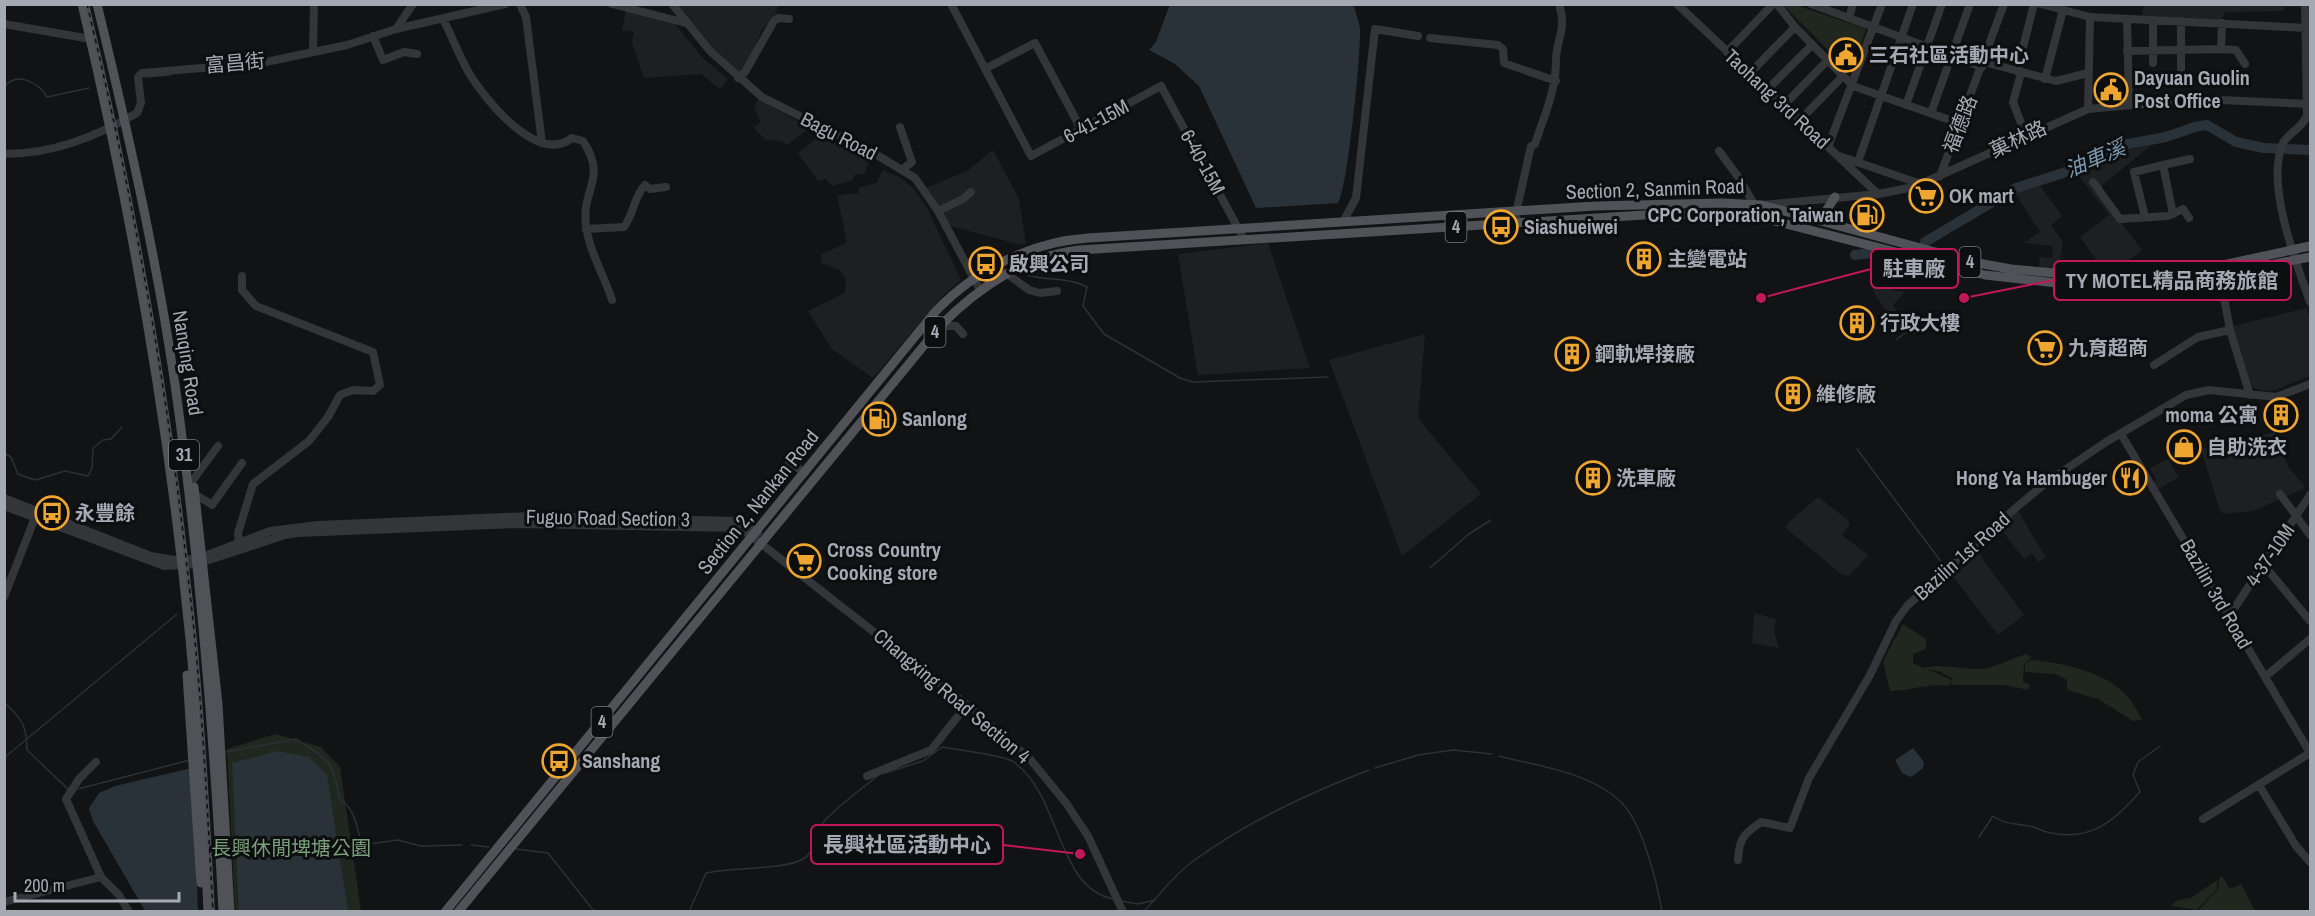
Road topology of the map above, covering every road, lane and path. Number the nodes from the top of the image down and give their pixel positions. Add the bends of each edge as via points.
1 (77, 4) edge
2 (82, 4) edge
3 (97, 4) edge
4 (103, 4) edge
5 (314, 4) edge
6 (413, 4) edge
7 (505, 4) edge
8 (520, 4) edge
9 (612, 4) edge
10 (672, 4) edge
11 (951, 4) edge
12 (1559, 4) edge
13 (1677, 4) edge
14 (1775, 4) edge
15 (1811, 4) edge
16 (1853, 4) edge
17 (1882, 4) edge
18 (1913, 4) edge
19 (1942, 4) edge
20 (1970, 4) edge
21 (2004, 4) edge
22 (2034, 4) edge
23 (2040, 4) edge
24 (2305, 4) edge
25 (1828, 7) edge
26 (2063, 10) junction
27 (2090, 17) junction
28 (1849, 18) junction
29 (443, 19) junction
30 (789, 19) dead end
31 (2127, 19) junction
32 (2153, 20) junction
33 (2181, 21) junction
34 (686, 23) junction
35 (2222, 23) junction
36 (4, 24) edge
37 (1795, 27) junction
38 (1874, 28) junction
39 (2306, 28) junction
40 (396, 29) junction
41 (373, 36) junction
42 (1418, 36) dead end
43 (85, 38) junction
44 (1430, 38) dead end
45 (1901, 38) junction
46 (1812, 45) junction
47 (1927, 47) junction
48 (2221, 49) junction
49 (2153, 50) junction
50 (2181, 50) junction
51 (313, 51) junction
52 (2127, 51) junction
53 (1727, 52) junction
54 (417, 54) dead end
55 (1951, 56) junction
56 (1827, 61) junction
57 (2153, 63) dead end
58 (1983, 64) junction
59 (2245, 64) dead end
60 (985, 69) junction
61 (2181, 69) dead end
62 (2019, 72) junction
63 (1750, 73) junction
64 (2088, 74) junction
65 (1844, 76) junction
66 (738, 78) junction
67 (2045, 79) junction
68 (1556, 81) junction
69 (1161, 86) joint
70 (1852, 86) junction
71 (1767, 90) junction
72 (1881, 96) junction
73 (2309, 104) edge
74 (1784, 105) junction
75 (1906, 105) junction
76 (2129, 105) junction
77 (2088, 109) junction
78 (1931, 113) junction
79 (127, 118) junction
80 (1800, 120) junction
81 (1961, 124) junction
82 (108, 127) junction
83 (900, 127) dead end
84 (1081, 129) junction
85 (2026, 136) junction
86 (542, 143) junction
87 (1828, 147) junction
88 (1719, 151) dead end
89 (4, 154) edge
90 (1837, 156) junction
91 (2190, 159) dead end
92 (1858, 162) junction
93 (2163, 165) junction
94 (903, 169) junction
95 (1940, 176) junction
96 (2093, 182) dead end
97 (1922, 184) junction
98 (666, 187) dead end
99 (971, 192) dead end
100 (1878, 194) junction
101 (1835, 197) junction
102 (1758, 205) junction
103 (938, 211) junction
104 (1516, 213) junction
105 (1731, 214) junction
106 (2174, 214) junction
107 (2145, 217) junction
108 (2188, 218) dead end
109 (1343, 222) junction
110 (1830, 223) junction
111 (1518, 224) junction
112 (586, 229) junction
113 (1239, 229) junction
114 (1171, 232) joint
115 (1244, 240) junction
116 (1181, 244) joint
117 (2310, 246) edge
118 (2294, 256) junction
119 (2310, 257) edge
120 (1006, 273) junction
121 (242, 276) dead end
122 (2115, 276) junction
123 (2220, 276) junction
124 (974, 279) junction
125 (2105, 287) junction
126 (980, 290) junction
127 (1057, 291) dead end
128 (612, 300) dead end
129 (2310, 302) edge
130 (940, 326) junction
131 (149, 328) junction
132 (2230, 330) junction
133 (963, 334) dead end
134 (171, 336) junction
135 (147, 352) junction
136 (2154, 365) dead end
137 (172, 367) junction
138 (2310, 384) edge
139 (2250, 396) junction
140 (2121, 434) junction
141 (218, 447) dead end
142 (789, 462) dead end
143 (242, 463) dead end
144 (805, 473) junction
145 (193, 480) junction
146 (195, 494) junction
147 (2280, 494) dead end
148 (2310, 495) edge
149 (4, 498) edge
150 (4, 506) edge
151 (36, 514) junction
152 (2295, 517) junction
153 (756, 534) junction
154 (2310, 536) edge
155 (763, 543) junction
156 (240, 547) junction
157 (199, 560) junction
158 (179, 564) junction
159 (2264, 565) junction
160 (199, 587) junction
161 (4, 597) edge
162 (209, 615) junction
163 (2229, 616) junction
164 (2310, 621) edge
165 (2310, 639) edge
166 (2265, 678) junction
167 (196, 699) junction
168 (967, 705) junction
169 (192, 728) junction
170 (2310, 753) edge
171 (96, 762) dead end
172 (867, 776) dead end
173 (2259, 785) junction
174 (2203, 819) dead end
175 (1738, 860) dead end
176 (200, 862) junction
177 (2310, 862) edge
178 (228, 867) junction
179 (101, 877) junction
180 (207, 881) junction
181 (223, 896) junction
182 (4, 902) edge
183 (129, 912) edge
184 (203, 912) edge
185 (208, 912) edge
186 (224, 912) edge
187 (230, 912) edge
188 (445, 912) edge
189 (458, 912) edge
190 (1123, 912) edge

1 - 43 main road, 31
2 - 82 main road, Nanqing Road / 31
3 - 79 main road, Nanqing Road / 31
4 - 79 main road, 31
5 - 51 street
6 - 40 street
7 - 29 street, 富昌街
8 - 86 street via 526,17
9 - 34 street
10 - 34 street, Bagu Road
11 - 60 street
12 - 68 street via 1563,29
13 - 53 street, Taohang 3rd Road
14 - 37 street
14 - 53 street
15 - 25 street
16 - 28 street
17 - 38 street
18 - 45 street
19 - 47 street
20 - 55 street
21 - 58 street, 福德路
22 - 62 street
23 - 26 street
24 - 39 street
25 - 28 street
26 - 27 street
26 - 67 street
27 - 31 street
27 - 64 street
28 - 38 street
29 - 40 street, 富昌街
29 - 86 street via 468,72 492,105 519,130
30 - 66 street via 774,21
31 - 32 street
31 - 52 street
32 - 33 street
32 - 49 street
33 - 35 street
33 - 50 street
34 - 66 street, Bagu Road
35 - 39 street
35 - 48 street
36 - 43 street
37 - 46 street
37 - 63 street
38 - 45 street
38 - 70 street
39 - 73 street
40 - 41 street, 富昌街
41 - 51 street, 富昌街
41 - 54 street via 383,60 404,52
42 - 109 street via 1375,28 1356,198
43 - 82 main road, 31
44 - 68 street via 1498,45 1503,50 1504,63
45 - 47 street
45 - 72 street
46 - 56 street
46 - 71 street
47 - 55 street
47 - 75 street
48 - 50 street
48 - 59 street via 2236,50
49 - 50 street
49 - 52 street
49 - 57 street
50 - 61 street
51 - 79 street, 富昌街 via 250,64 142,73 138,77 140,108
52 - 76 street
53 - 63 street, Taohang 3rd Road
55 - 58 street
55 - 78 street
56 - 65 street
56 - 74 street
58 - 62 street
58 - 81 street, 福德路
60 - 84 street via 1035,43
60 - 84 street, 6-41-15M via 1031,156
62 - 67 street
62 - 85 street via 2013,102
63 - 71 street, Taohang 3rd Road
64 - 67 street via 2061,81
64 - 77 street
65 - 70 street
65 - 80 street
66 - 94 street, Bagu Road via 762,98
68 - 104 street via 1535,144 1531,146
69 - 84 street, 6-41-15M
69 - 113 street, 6-40-15M
70 - 72 street
70 - 87 street
71 - 74 street, Taohang 3rd Road
72 - 75 street
72 - 92 street
73 - 76 street, 菓林路 via 2199,99
73 - 118 street via 2305,122 2284,143 2278,179
74 - 80 street, Taohang 3rd Road
75 - 78 street
76 - 77 street, 菓林路
77 - 85 street, 菓林路
78 - 81 street
79 - 82 street
79 - 134 main road, 31
79 - 137 main road, Nanqing Road / 31
80 - 87 street, Taohang 3rd Road
81 - 95 street, 福德路
82 - 89 street via 62,148
82 - 131 main road, Nanqing Road / 31
82 - 135 main road, 31
83 - 94 street via 912,162
85 - 95 street, 菓林路
86 - 112 street via 563,145 573,138 583,141 590,151 595,178 586,209
87 - 90 street, Taohang 3rd Road
88 - 102 street
90 - 92 street
90 - 100 street, Taohang 3rd Road
91 - 93 street
92 - 97 street
93 - 106 street
93 - 107 street via 2134,172
94 - 103 street, Bagu Road via 924,189
95 - 97 street, 菓林路
96 - 107 street via 2120,219
97 - 100 street, 菓林路
98 - 112 street via 650,189 645,185 624,227
99 - 103 street
100 - 101 street, 菓林路
101 - 102 street, 菓林路
101 - 110 main road via 1826,211
102 - 104 main road, Section 2, Sanmin Road / 4 via 1595,206
102 - 105 street, 菓林路
102 - 110 main road, Section 2, Sanmin Road / 4
103 - 124 street, Bagu Road
104 - 109 main road, Section 2, Sanmin Road / 4
104 - 111 street
105 - 111 main road, Section 2, Sanmin Road / 4 via 1639,215
105 - 125 main road, Section 2, Sanmin Road / 4 via 1785,222 1985,275
106 - 107 street
106 - 108 street via 2183,209
109 - 113 main road, Section 2, Sanmin Road / 4
110 - 122 main road, Section 2, Sanmin Road / 4 via 1972,262 2011,269
111 - 115 main road, Section 2, Sanmin Road / 4
112 - 128 street
113 - 114 main road, Section 2, Sanmin Road / 4
113 - 115 street, 6-40-15M
114 - 124 main road, Section 2, Nankan Road / 4 via 1070,239 1004,260
115 - 116 main road, Section 2, Sanmin Road / 4
116 - 120 main road, Section 2, Nankan Road / 4 via 1070,251
117 - 118 main road, Section 2, Sanmin Road / 4
118 - 119 main road, Section 2, Sanmin Road / 4
118 - 122 main road, Section 2, Sanmin Road / 4 via 2201,270
118 - 123 main road, Section 2, Sanmin Road / 4
118 - 129 street
120 - 126 main road, Section 2, Nankan Road / 4
120 - 127 street via 1029,290
121 - 156 street via 242,290 256,306 374,352 380,385 374,391 353,390 340,395 309,441 253,484 238,533
122 - 125 street
123 - 125 main road, Section 2, Sanmin Road / 4
123 - 132 street
124 - 126 street, Bagu Road
124 - 144 main road, Section 2, Nankan Road / 4 via 935,312
126 - 130 main road, Section 2, Nankan Road / 4
130 - 133 street via 956,326
130 - 155 main road, Section 2, Nankan Road / 4
131 - 135 main road
131 - 158 main road, Nanqing Road / 31 via 166,430
132 - 136 street via 2198,337
132 - 139 street
134 - 137 main road
134 - 145 main road, 31
135 - 158 main road, 31
137 - 157 main road, Nanqing Road / 31
138 - 139 street, Bazilin 1st Road via 2276,397
139 - 140 street, Bazilin 1st Road via 2200,391 2186,395
140 - 163 street, Bazilin 3rd Road
140 - 175 street, Bazilin 1st Road via 2047,482 1907,606 1809,778 1790,828 1761,822 1738,844
141 - 145 street
142 - 144 street
143 - 146 street via 212,505
144 - 153 main road, Section 2, Nankan Road / 4
145 - 146 main road, 31
146 - 157 main road, 31
147 - 152 street
148 - 152 street, 4-37-10M
149 - 151 street, Fuguo Road Section 3
150 - 151 street, Fuguo Road Section 3
151 - 158 street, Fuguo Road Section 3
151 - 161 street
152 - 154 street
152 - 159 street, 4-37-10M
153 - 155 street
153 - 156 street, Fuguo Road Section 3 via 751,526 731,520 588,517 284,528
153 - 188 main road, Section 2, Nankan Road / 4
155 - 168 street, Changxing Road Section 4
155 - 189 main road, Section 2, Nankan Road / 4
156 - 157 street, Fuguo Road Section 3
157 - 158 street, Fuguo Road Section 3
157 - 160 main road, Nanqing Road / 31
157 - 162 main road, 31
158 - 167 main road, Nanqing Road / 31
158 - 169 main road, 31
159 - 163 street, 4-37-10M
159 - 164 street
160 - 162 main road
160 - 181 main road, Nanqing Road / 31 via 213,727
162 - 178 main road, 31
163 - 166 street, Bazilin 3rd Road
165 - 166 street
166 - 170 street, Bazilin 3rd Road
167 - 169 main road
167 - 180 main road, Nanqing Road / 31
168 - 172 street via 931,750
168 - 190 street, Changxing Road Section 4 via 1030,759 1066,803 1088,836
169 - 176 main road, 31
170 - 173 street
171 - 179 street via 66,799
173 - 174 street
173 - 177 street
176 - 180 main road
176 - 184 main road, 31
178 - 181 main road
178 - 187 main road, 31
179 - 182 street
179 - 183 street
180 - 185 main road, Nanqing Road / 31
181 - 186 main road, Nanqing Road / 31

